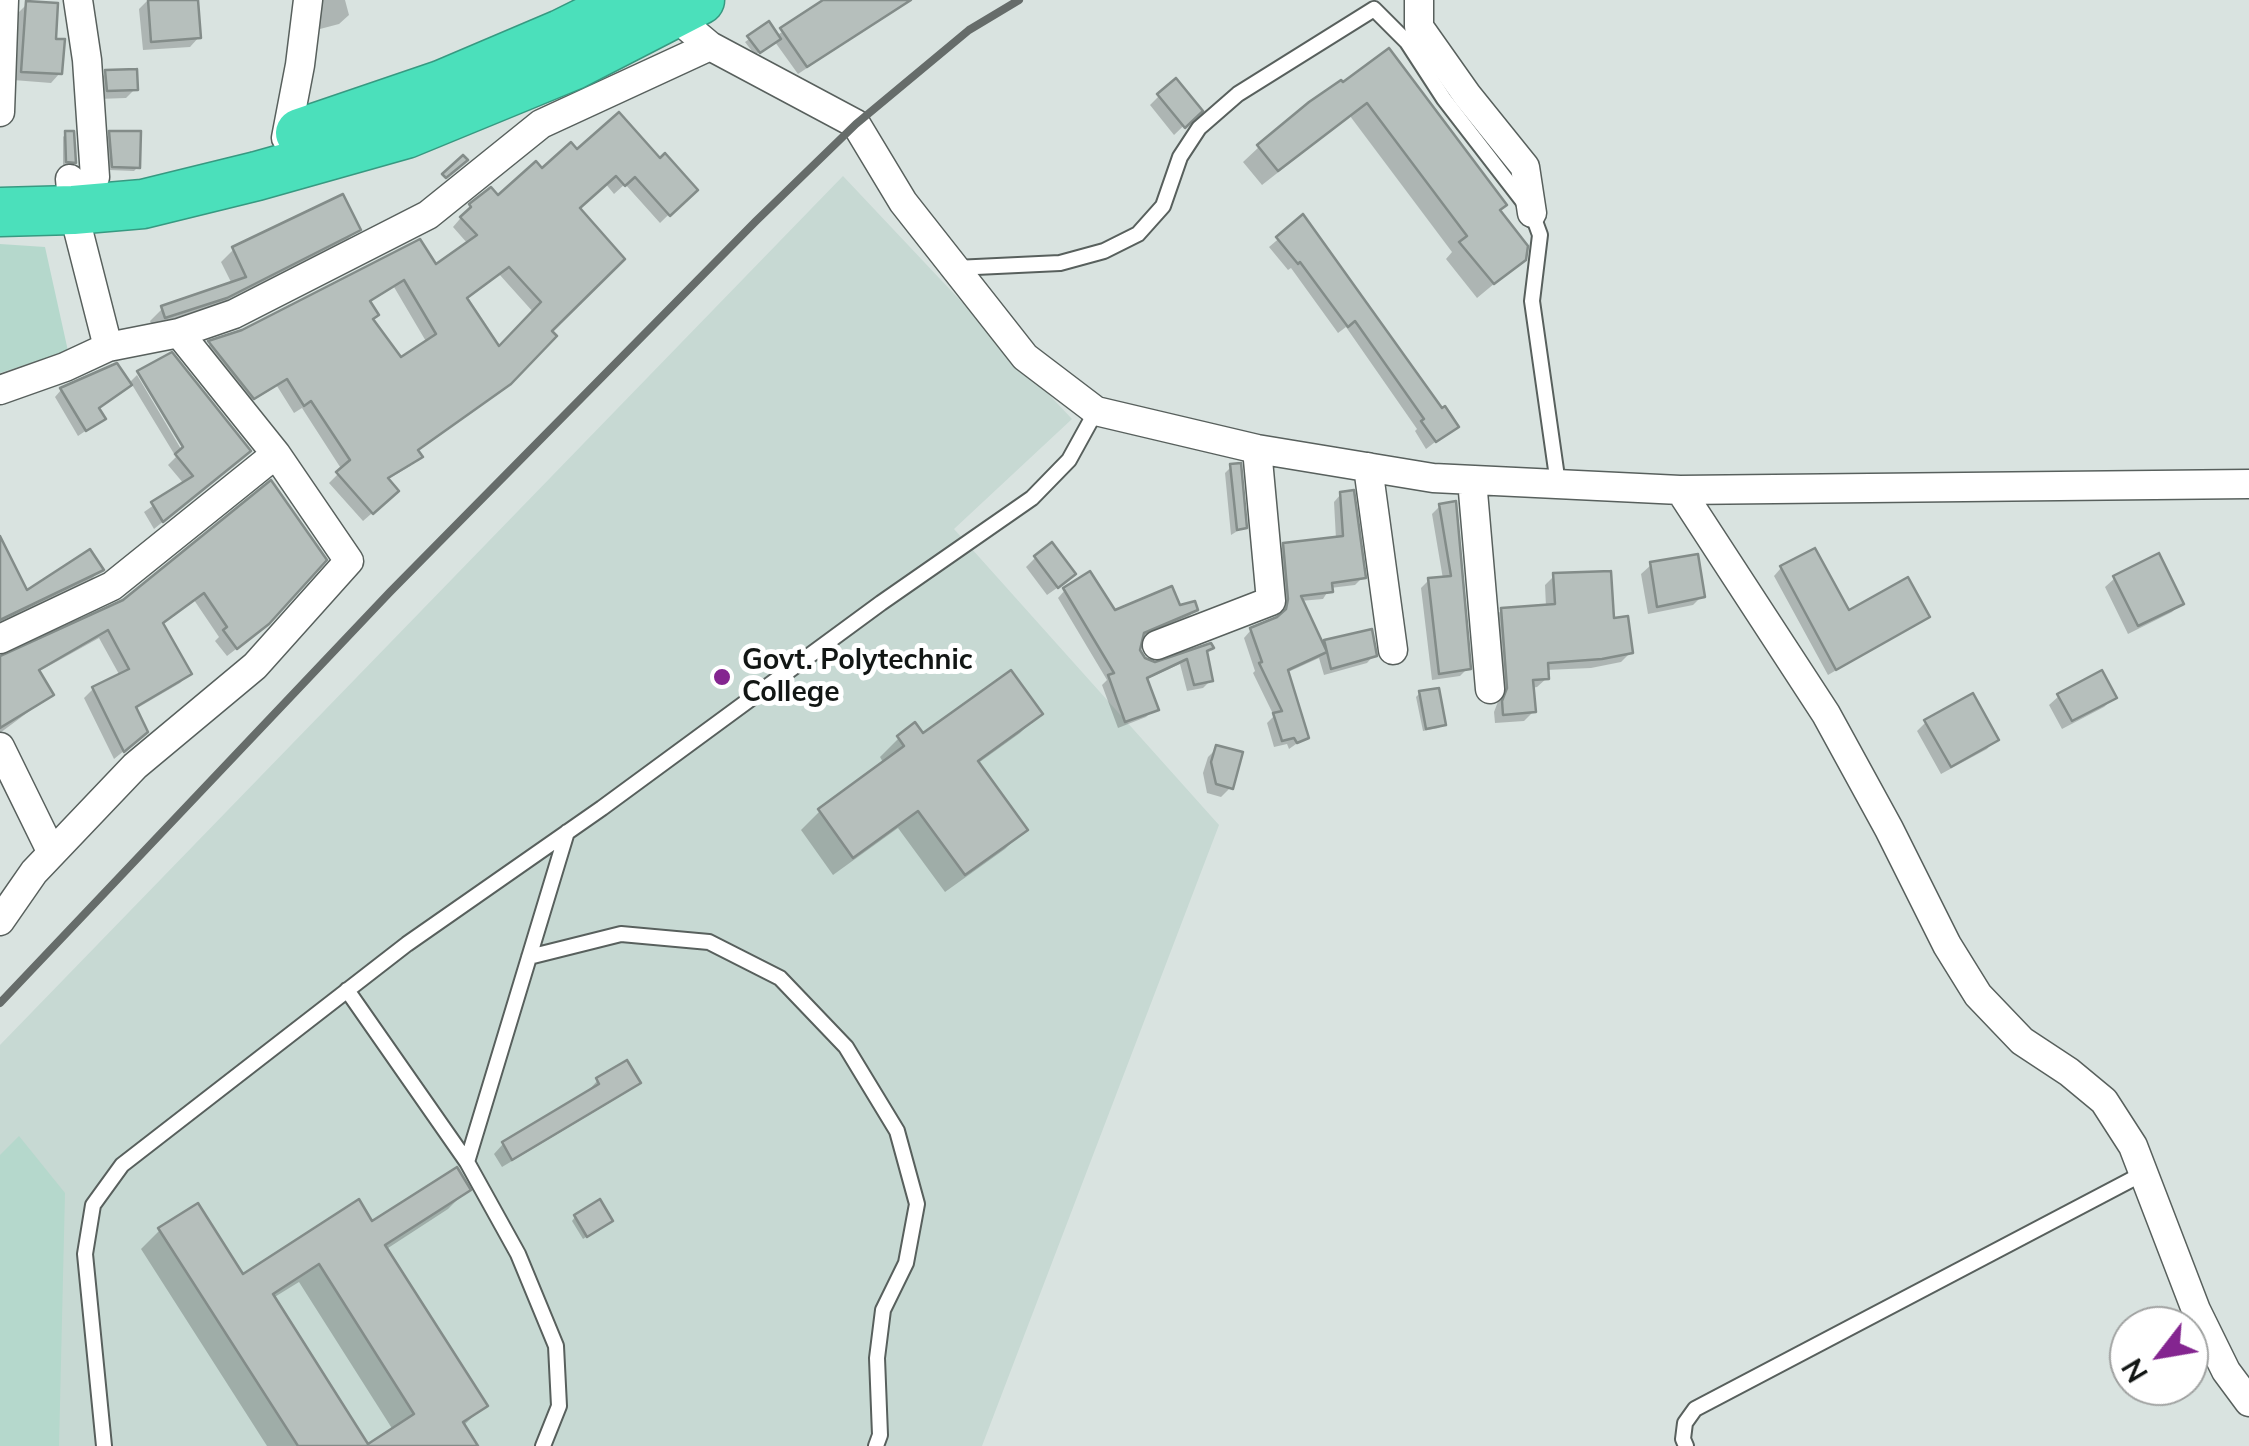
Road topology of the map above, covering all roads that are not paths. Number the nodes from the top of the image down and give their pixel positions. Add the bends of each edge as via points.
1 (4, 0) edge
2 (78, 0) edge
3 (308, 0) edge
4 (1419, 0) edge
5 (667, 5) edge
6 (710, 46) junction
7 (0, 112) edge
8 (286, 138) junction
9 (0, 186) edge
10 (79, 189) junction
11 (0, 212) edge
12 (1532, 213) junction
13 (953, 268) junction
14 (178, 333) junction
15 (108, 347) junction
16 (0, 390) edge
17 (1096, 411) junction
18 (1257, 450) junction
19 (276, 454) junction
20 (1368, 468) junction
21 (1472, 480) junction
22 (1558, 484) junction
23 (2249, 484) edge
24 (1680, 490) junction
25 (0, 639) edge
26 (1157, 645) dead end
27 (1392, 650) dead end
28 (1490, 689) dead end
29 (0, 747) edge
30 (568, 832) junction
31 (52, 854) junction
32 (0, 921) edge
33 (530, 957) junction
34 (348, 990) junction
35 (467, 1162) junction
36 (2144, 1174) junction
37 (2249, 1402) edge
38 (104, 1446) edge
39 (543, 1446) edge
40 (876, 1446) edge
41 (1686, 1446) edge

1 - 7 street
2 - 10 street via 87,60
3 - 8 street
4 - 12 street via 1419,28 1525,167
5 - 6 street
5 - 8 highway via 560,34 441,85
5 - 10 highway via 574,65 406,134 162,200
6 - 13 street via 856,124
6 - 14 street via 541,124 428,215 234,314
8 - 10 highway
9 - 10 highway
10 - 11 highway
10 - 15 street
12 - 13 lane via 1407,42 1374,9 1238,94 1199,128 1180,157 1163,206 1138,234 1060,263
12 - 22 lane via 1540,234 1532,301
13 - 17 street via 1025,357
14 - 15 street
14 - 19 street
15 - 16 street
17 - 18 street
17 - 30 lane via 1068,460 1032,498
18 - 20 street
18 - 26 street via 1272,601
19 - 25 street via 112,586
19 - 31 street via 349,562 255,666 135,766
20 - 21 street
20 - 27 street
21 - 22 street
21 - 28 street
22 - 24 street
23 - 24 street
24 - 36 street via 1826,714 1978,996 2022,1041 2104,1101
29 - 31 street
30 - 33 lane
30 - 34 lane
31 - 32 street
33 - 35 lane
33 - 40 lane via 620,934 708,942 780,978 846,1047 897,1131 917,1204 906,1263 882,1310
34 - 35 lane
34 - 38 lane via 122,1165 93,1205 85,1254
35 - 39 lane via 518,1254 556,1346 559,1406
36 - 37 street via 2196,1310
36 - 41 lane via 1696,1409 1685,1423

